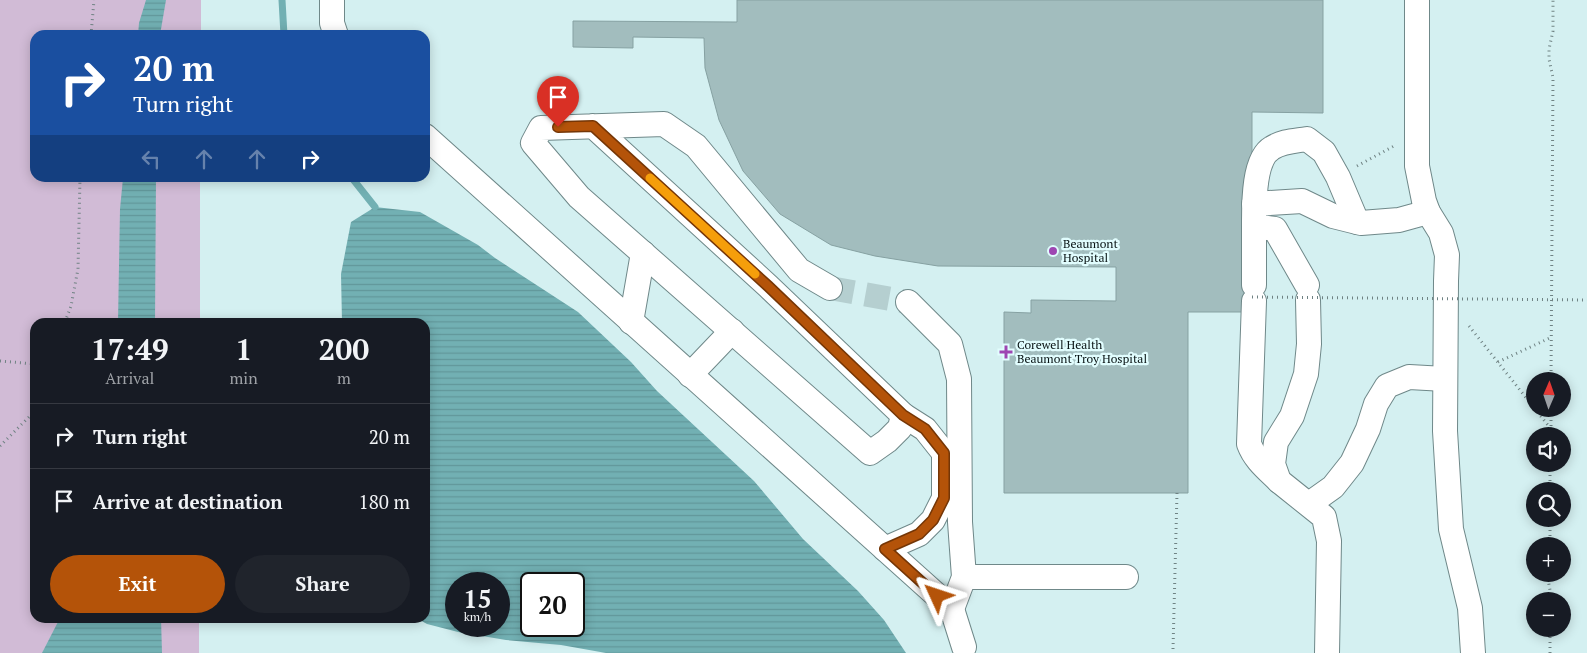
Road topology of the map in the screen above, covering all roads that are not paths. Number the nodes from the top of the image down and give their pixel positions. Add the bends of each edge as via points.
1 (332, 0) edge
2 (1417, 0) edge
3 (334, 30) edge
4 (593, 126) junction
5 (430, 141) edge
6 (1428, 212) junction
7 (1254, 215) junction
8 (1357, 222) junction
9 (643, 254) junction
10 (830, 288) tunnel mouth
11 (908, 302) tunnel mouth
12 (630, 322) junction
13 (732, 331) junction
14 (690, 375) junction
15 (1445, 379) junction
16 (903, 415) junction
17 (1279, 481) junction
18 (1309, 504) junction
19 (885, 549) junction
20 (964, 577) junction
21 (1126, 577) dead end
22 (952, 609) junction
23 (964, 647) dead end
24 (1327, 653) edge
25 (1473, 653) edge

1 - 3 lane
2 - 6 lane via 1417,166
4 - 9 lane via 541,128 533,143 579,197
4 - 10 lane via 664,124 696,146 799,270
4 - 16 lane
5 - 12 lane
6 - 8 lane via 1399,220
6 - 15 lane via 1441,234 1447,255
7 - 8 lane via 1302,201 1333,216
7 - 8 lane via 1256,183 1262,161 1270,148 1306,139 1324,152
7 - 17 lane via 1249,444 1253,455
7 - 17 lane via 1275,229 1307,292 1309,344 1306,374 1292,416 1276,442 1273,464
9 - 12 lane
9 - 13 lane
11 - 20 lane via 950,344 960,379 960,522
12 - 14 lane
13 - 14 lane
13 - 16 lane via 870,452 900,428
14 - 19 lane
15 - 18 lane via 1409,377 1387,386 1376,404 1352,463 1333,487
15 - 25 lane via 1451,528 1470,608
16 - 19 lane via 925,429 944,453 944,498 933,520 919,534
17 - 18 lane
18 - 24 lane via 1324,517 1329,541
19 - 22 lane
20 - 21 lane
20 - 22 lane
22 - 23 lane

